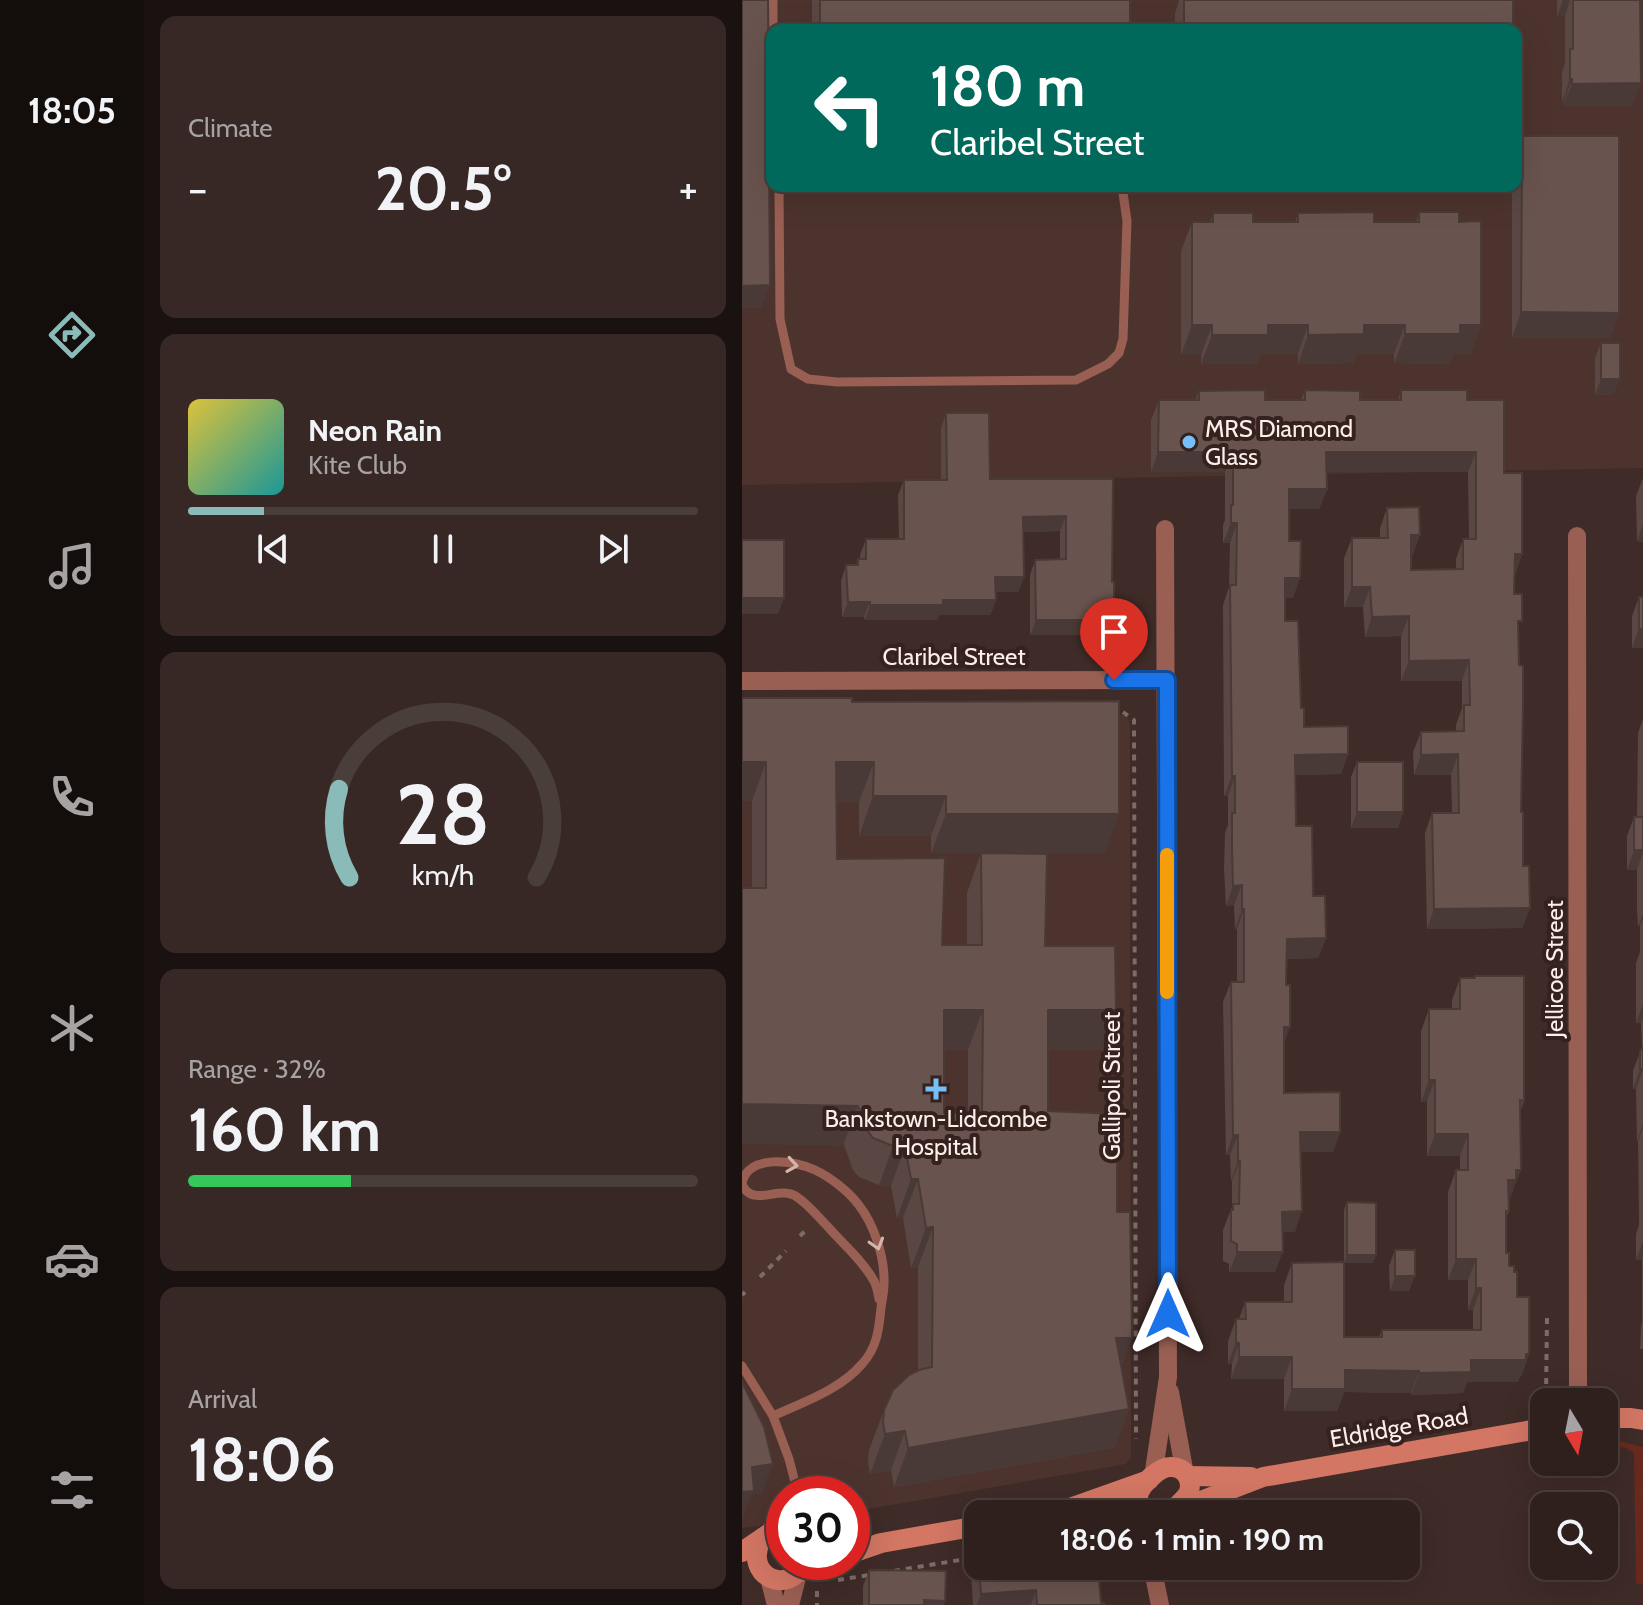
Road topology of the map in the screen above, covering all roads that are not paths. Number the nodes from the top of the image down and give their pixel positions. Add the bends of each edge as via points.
1 (773, 0) edge
2 (773, 24) edge
3 (779, 192) edge
4 (1123, 192) edge
5 (1165, 529) dead end
6 (1577, 536) dead end
7 (1167, 680) junction
8 (742, 681) edge
9 (742, 1184) edge
10 (881, 1306) junction
11 (742, 1366) edge
12 (1168, 1377) junction
13 (1578, 1388) edge
14 (773, 1416) junction
15 (1618, 1418) edge
16 (1643, 1420) edge
17 (1530, 1430) edge
18 (1187, 1475) junction
19 (793, 1476) edge
20 (1263, 1477) junction
21 (1151, 1478) junction
22 (1089, 1500) edge
23 (1137, 1500) edge
24 (1182, 1500) edge
25 (1203, 1500) edge
26 (964, 1528) edge
27 (766, 1538) edge
28 (766, 1541) edge
29 (870, 1542) edge
30 (881, 1543) junction
31 (870, 1547) edge
32 (742, 1552) edge
33 (742, 1571) edge
34 (766, 1575) edge
35 (766, 1576) edge
36 (768, 1580) edge
37 (798, 1580) edge
38 (1155, 1580) edge
39 (1163, 1580) edge
40 (776, 1605) edge
41 (790, 1605) edge
42 (1160, 1605) edge

1 - 2 lane
3 - 4 lane via 780,319 791,369 808,379 837,382 1076,380 1108,364 1123,339 1127,221
5 - 7 street
6 - 13 street, Jellicoe Street
7 - 8 street, Claribel Street
7 - 12 street
9 - 10 lane via 752,1196 796,1196 863,1265
9 -> 10 lane via 751,1167 780,1162 814,1169 857,1202 881,1258
10 - 14 lane via 874,1347 861,1365 837,1385
11 - 14 lane
12 - 18 street
12 - 21 street
14 - 19 lane
15 - 16 street
17 - 20 street, Eldridge Road
18 - 20 street, Eldridge Road
18 - 21 street, Eldridge Road via 1169,1467
18 - 24 street via 1189,1491
20 - 25 street, Eldridge Road
21 - 22 street
21 - 23 street
26 - 30 street
27 - 32 street
28 - 34 street via 756,1552 756,1561
29 - 30 street
30 - 31 street
33 - 35 street
36 - 40 street
37 - 41 street
38 - 42 street
39 - 42 street

